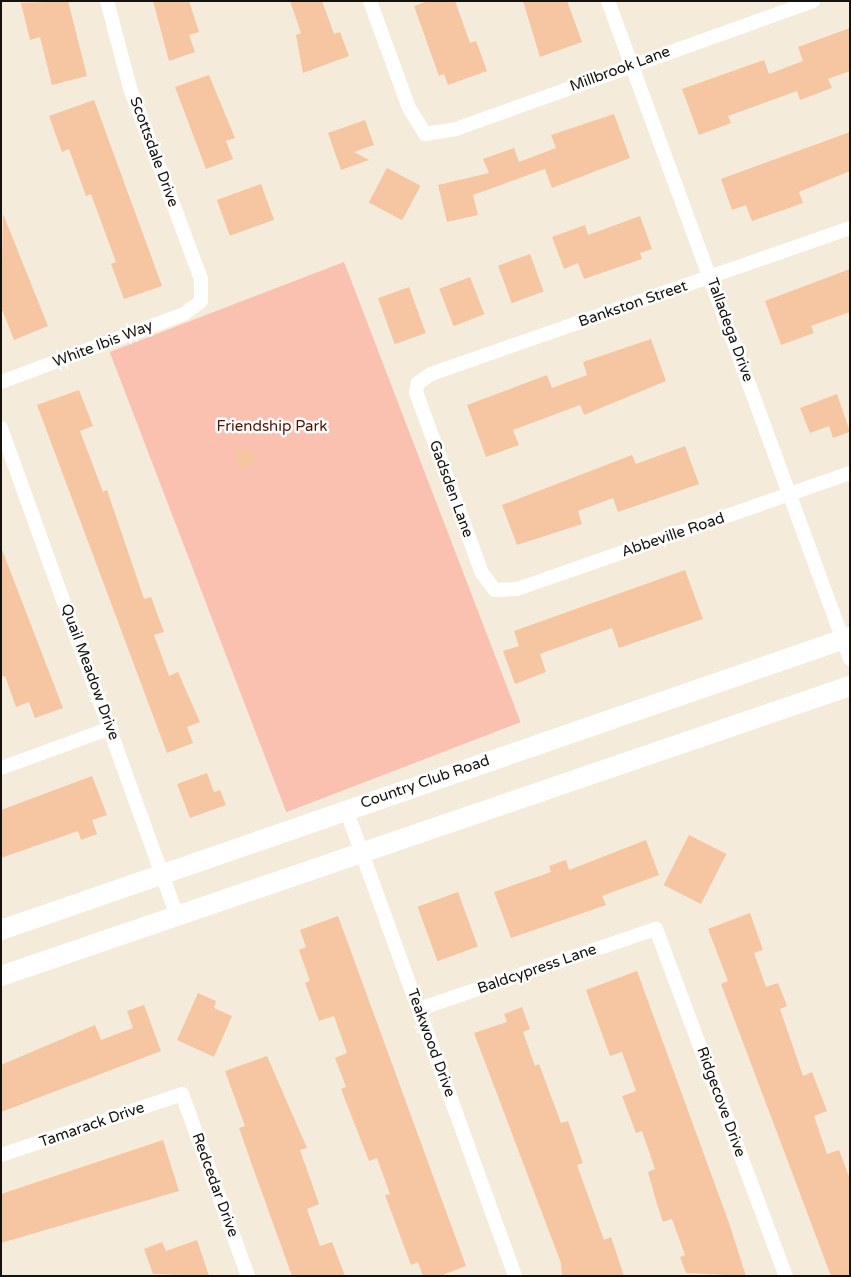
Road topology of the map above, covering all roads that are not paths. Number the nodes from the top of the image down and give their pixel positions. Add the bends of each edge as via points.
1 (107, 1) edge
2 (370, 1) edge
3 (608, 1) edge
4 (813, 1) edge
5 (631, 65) junction
6 (850, 228) edge
7 (710, 278) junction
8 (202, 301) joint
9 (1, 382) edge
10 (418, 383) joint
11 (1, 428) edge
12 (850, 473) edge
13 (790, 495) junction
14 (495, 590) joint
15 (846, 638) edge
16 (850, 659) edge
17 (850, 686) edge
18 (110, 728) junction
19 (1, 768) edge
20 (346, 809) junction
21 (361, 852) junction
22 (162, 874) junction
23 (177, 916) junction
24 (656, 928) joint
25 (1, 930) edge
26 (1, 976) edge
27 (419, 1009) junction
28 (182, 1094) joint
29 (1, 1155) edge
30 (248, 1276) edge
31 (515, 1276) edge
32 (786, 1276) edge

1 - 8 street, Scottsdale Drive via 130,88 201,279
2 - 5 street, Millbrook Lane via 409,108 425,134 456,129
3 - 5 street, Talladega Drive
4 - 5 street, Millbrook Lane
5 - 7 street, Talladega Drive
6 - 7 street, Bankston Street
7 - 10 street, Bankston Street via 431,374
7 - 13 street, Talladega Drive
8 - 9 street, White Ibis Way via 184,314
10 - 14 street, Gadsden Lane via 419,403 482,573
11 - 18 street, Quail Meadow Drive
12 - 13 street, Abbeville Road
13 - 14 street, Abbeville Road via 517,589
13 - 15 street, Talladega Drive
15 - 16 street, Talladega Drive
15 - 20 main road, Country Club Road
17 - 21 main road
18 - 19 street
18 - 22 street, Quail Meadow Drive
20 - 21 street, Teakwood Drive
20 - 22 main road, Country Club Road
21 - 23 main road
21 - 27 street, Teakwood Drive
22 - 23 street, Quail Meadow Drive
22 - 25 main road, Country Club Road
23 - 26 main road
24 - 27 street, Baldcypress Lane
24 - 32 street, Ridgecove Drive
27 - 31 street, Teakwood Drive
28 - 29 street, Tamarack Drive
28 - 30 street, Redcedar Drive

